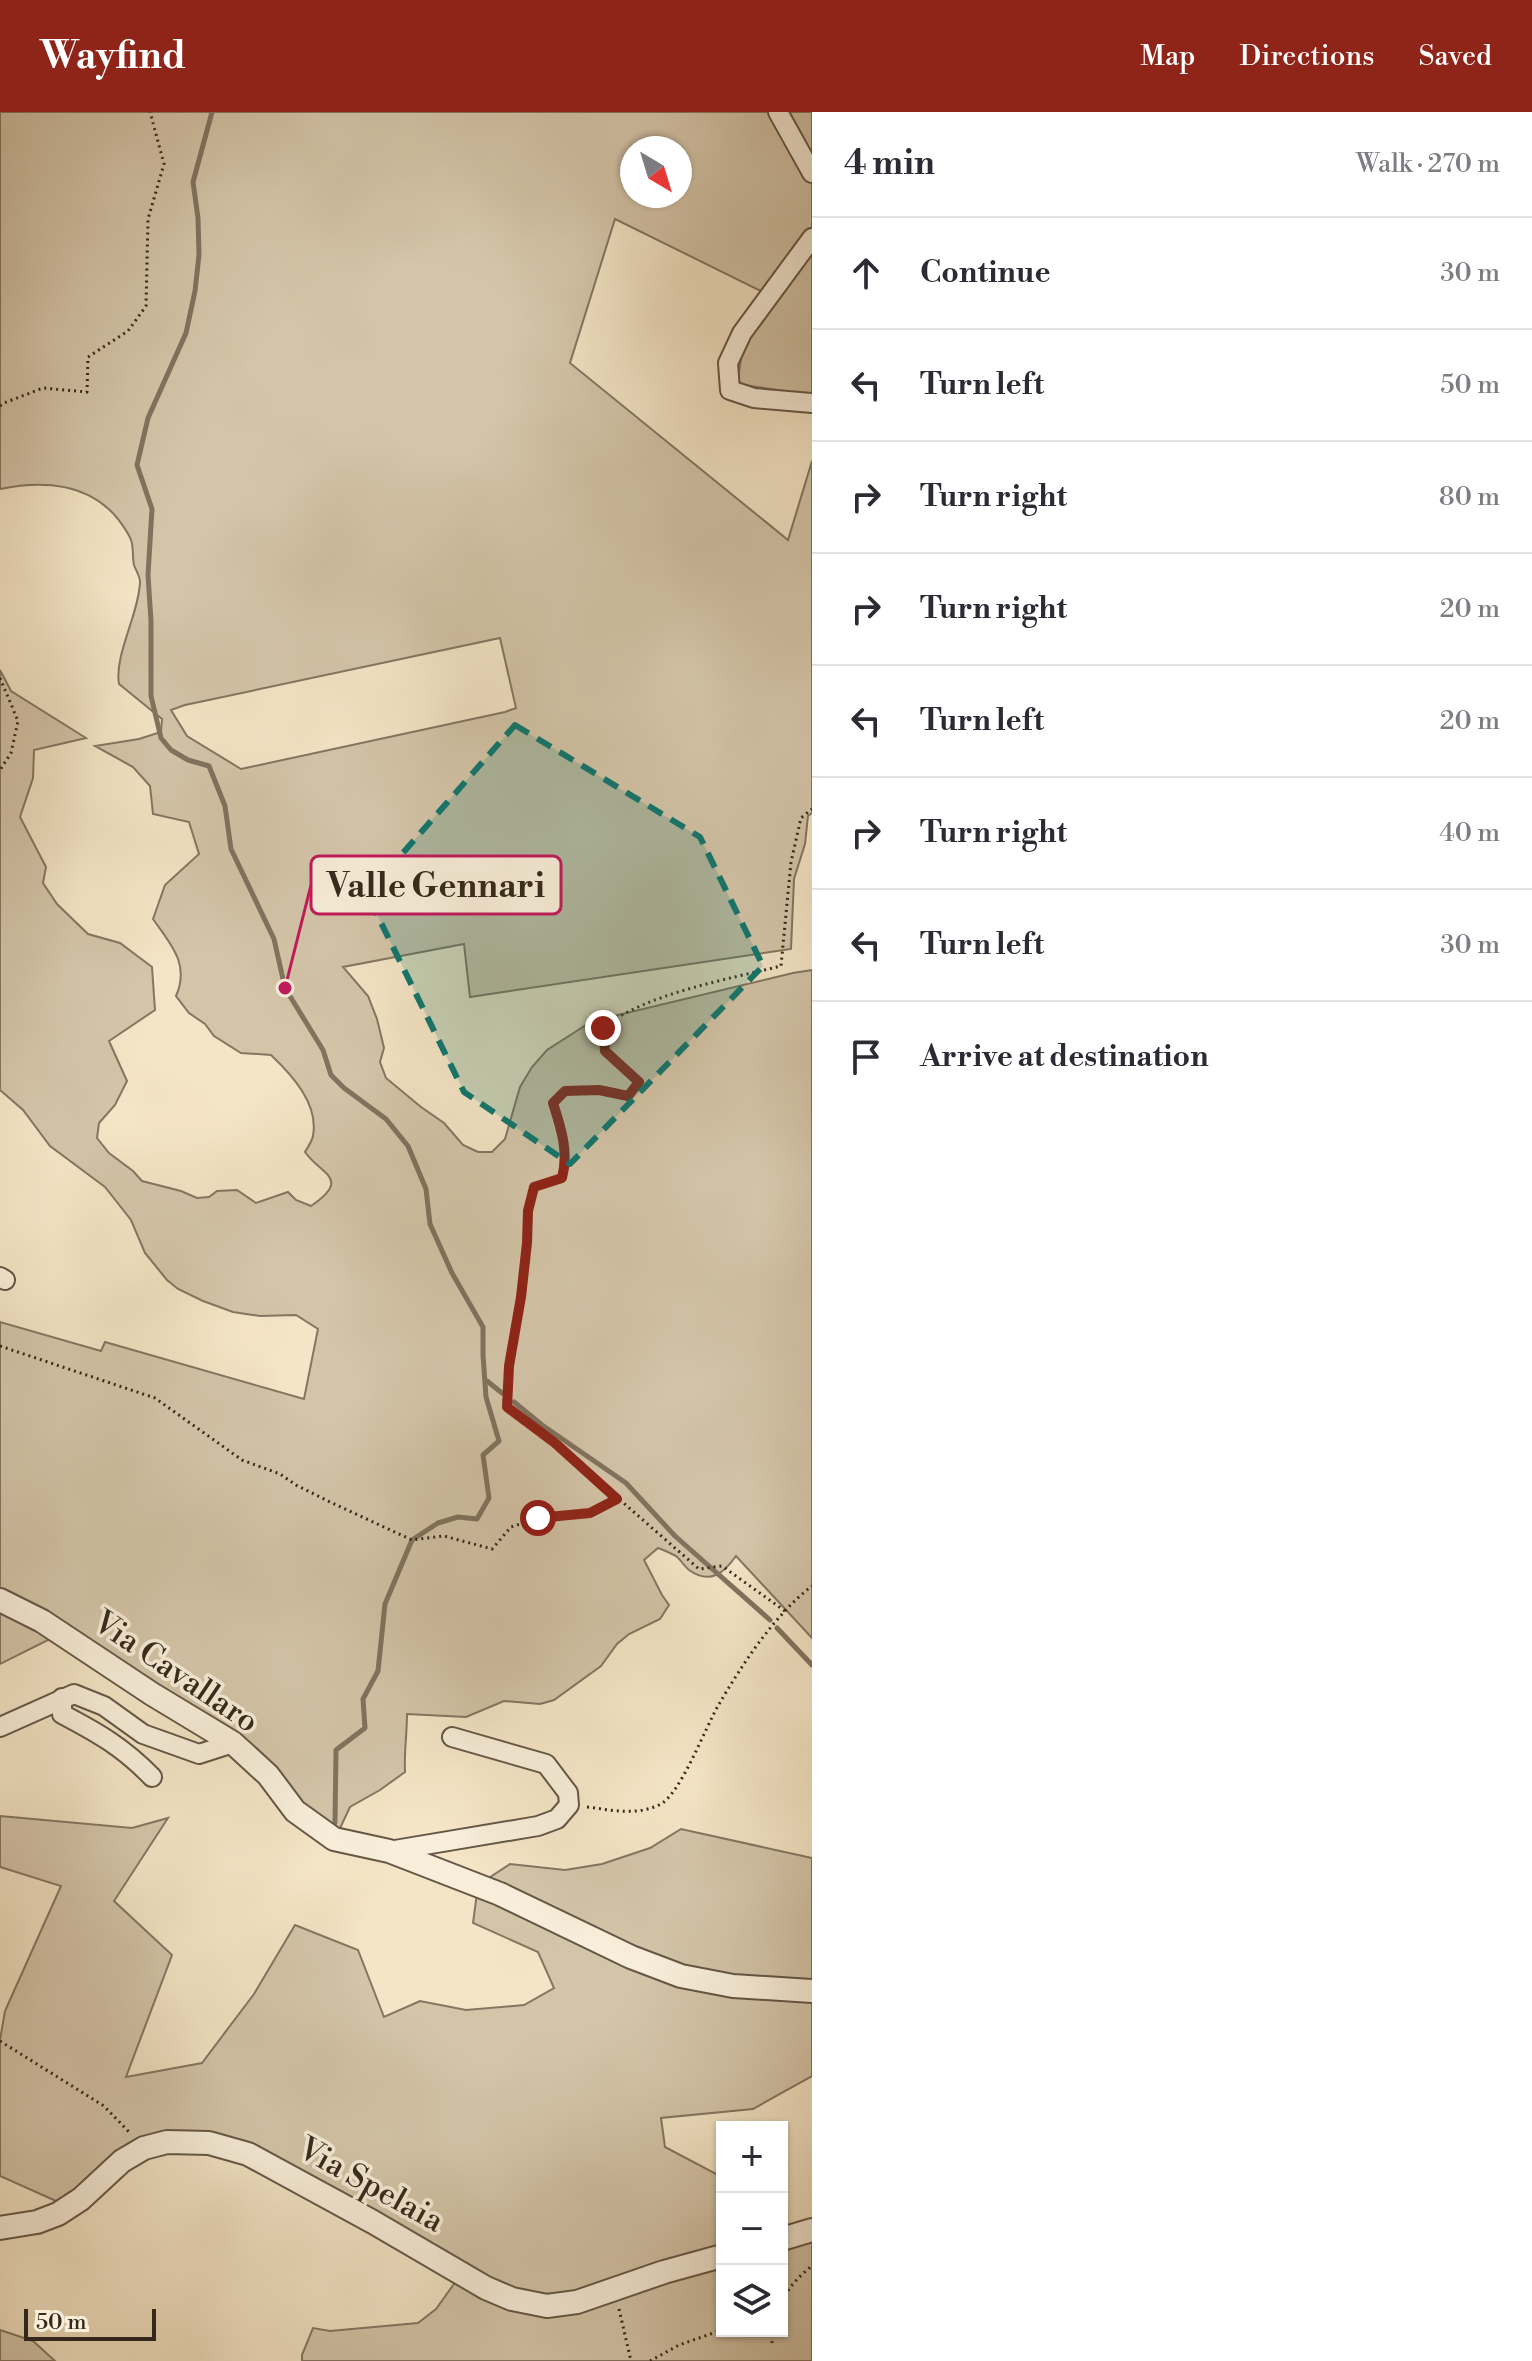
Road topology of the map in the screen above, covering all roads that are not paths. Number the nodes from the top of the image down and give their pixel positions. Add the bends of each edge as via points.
1 (778, 112) edge
2 (812, 173) edge
3 (812, 238) edge
4 (812, 403) edge
5 (0, 1600) edge
6 (62, 1698) junction
7 (0, 1727) edge
8 (452, 1737) dead end
9 (233, 1743) junction
10 (152, 1777) dead end
11 (389, 1851) junction
12 (812, 1991) edge
13 (0, 2228) edge
14 (812, 2230) edge
15 (788, 2237) edge
16 (716, 2258) edge

1 - 2 street
3 - 4 street via 742,333 728,363 730,390 754,398
5 - 9 street, Via Cavallaro via 42,1621
6 - 7 street
6 - 9 street via 74,1694 104,1706 143,1734 199,1754
6 - 10 street via 62,1714 104,1736
8 - 11 street, Via Cavallaro via 546,1764 568,1793 569,1805 557,1819 538,1826
9 - 11 street, Via Cavallaro via 268,1775 295,1811 334,1839
11 - 12 street, Via Cavallaro via 500,1894 681,1976 733,1986
13 - 16 street, Via Spelaia via 58,2214 144,2148 167,2142 209,2143 248,2154 512,2299 547,2306 577,2302
14 - 15 street

